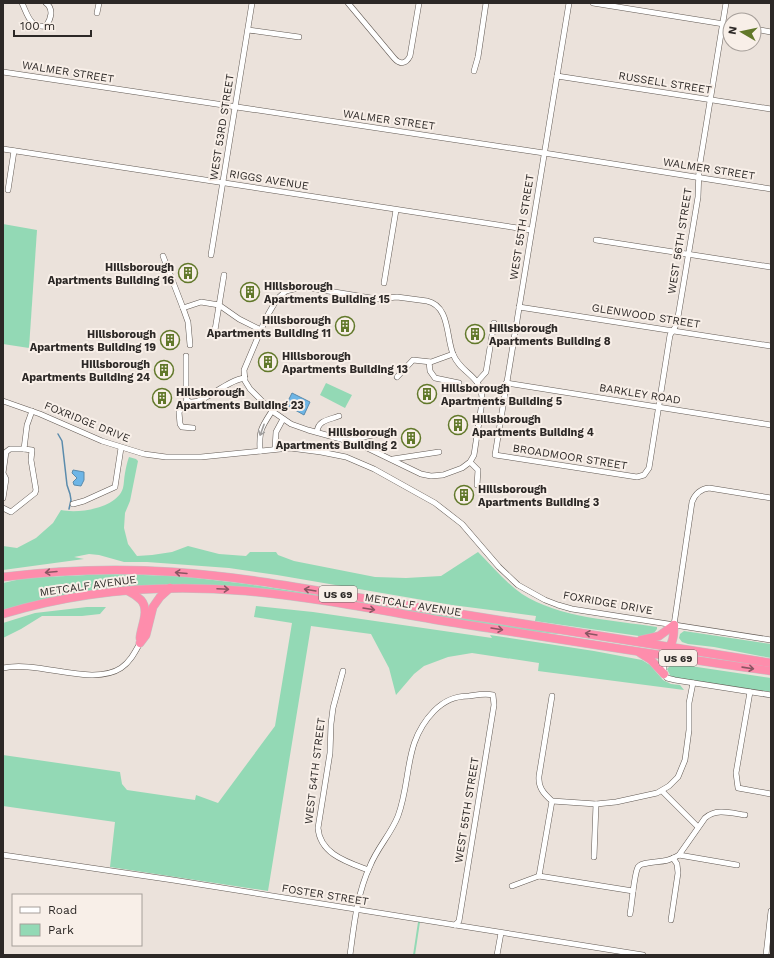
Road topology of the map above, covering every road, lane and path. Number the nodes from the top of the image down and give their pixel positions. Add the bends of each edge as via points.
1 (22, 3) edge
2 (46, 3) edge
3 (99, 3) edge
4 (252, 3) edge
5 (348, 3) edge
6 (419, 3) edge
7 (486, 3) edge
8 (568, 3) edge
9 (593, 3) edge
10 (97, 13) dead end
11 (722, 24) joint
12 (248, 30) junction
13 (299, 37) dead end
14 (474, 71) dead end
15 (3, 72) edge
16 (557, 76) junction
17 (709, 100) junction
18 (235, 107) junction
19 (771, 109) edge
20 (3, 149) edge
21 (14, 151) junction
22 (544, 153) junction
23 (699, 178) junction
24 (223, 183) junction
25 (771, 189) edge
26 (8, 190) dead end
27 (396, 210) junction
28 (531, 230) junction
29 (596, 240) dead end
30 (689, 254) junction
31 (211, 255) dead end
32 (163, 256) dead end
33 (771, 267) edge
34 (224, 275) dead end
35 (384, 283) dead end
36 (219, 305) junction
37 (519, 307) junction
38 (183, 308) junction
39 (494, 323) dead end
40 (215, 330) dead end
41 (261, 330) junction
42 (674, 330) junction
43 (190, 345) dead end
44 (771, 346) edge
45 (453, 354) junction
46 (186, 356) dead end
47 (429, 362) junction
48 (397, 377) dead end
49 (244, 378) junction
50 (477, 382) junction
51 (460, 383) dead end
52 (506, 383) junction
53 (187, 400) junction
54 (3, 401) edge
55 (658, 407) junction
56 (32, 411) junction
57 (272, 411) junction
58 (339, 416) dead end
59 (283, 419) junction
60 (771, 425) edge
61 (193, 428) dead end
62 (317, 432) junction
63 (387, 432) dead end
64 (349, 440) junction
65 (121, 448) junction
66 (24, 449) junction
67 (275, 449) junction
68 (260, 451) junction
69 (439, 452) dead end
70 (495, 455) joint
71 (392, 459) junction
72 (470, 462) junction
73 (641, 477) joint
74 (477, 485) dead end
75 (3, 498) edge
76 (771, 498) edge
77 (73, 504) dead end
78 (3, 508) edge
79 (3, 577) edge
80 (170, 588) junction
81 (128, 591) junction
82 (3, 614) edge
83 (674, 625) junction
84 (771, 640) edge
85 (636, 641) junction
86 (140, 643) junction
87 (585, 643) junction
88 (671, 646) junction
89 (636, 651) junction
90 (667, 657) junction
91 (748, 659) junction
92 (771, 663) edge
93 (3, 668) edge
94 (343, 671) dead end
95 (771, 671) edge
96 (664, 674) junction
97 (693, 683) junction
98 (750, 692) junction
99 (771, 695) edge
100 (552, 696) dead end
101 (662, 791) junction
102 (771, 794) edge
103 (552, 801) junction
104 (596, 804) junction
105 (745, 816) dead end
106 (698, 827) junction
107 (3, 855) edge
108 (680, 855) junction
109 (594, 857) dead end
110 (674, 858) junction
111 (737, 865) dead end
112 (368, 870) junction
113 (539, 876) junction
114 (512, 886) dead end
115 (634, 891) junction
116 (357, 910) junction
117 (771, 911) edge
118 (630, 914) dead end
119 (671, 920) dead end
120 (455, 925) junction
121 (501, 933) junction
122 (350, 955) edge
123 (497, 955) edge
124 (643, 955) edge
125 (766, 955) edge

1 - 2 street via 31,22 40,27 46,26 51,17 50,6
3 - 10 street
4 - 12 street, WEST 53RD STREET
5 - 6 street via 390,54 397,61 404,63 410,56
7 - 14 street
8 - 16 street, WEST 55TH STREET
9 - 11 street
11 - 17 street, WEST 56TH STREET
12 - 13 street
12 - 18 street, WEST 53RD STREET
15 - 18 street, WALMER STREET
16 - 17 street, RUSSELL STREET
16 - 22 street, WEST 55TH STREET
17 - 19 street, RUSSELL STREET
17 - 23 street, WEST 56TH STREET
18 - 22 street, WALMER STREET
18 - 24 street, WEST 53RD STREET
20 - 21 street, RIGGS AVENUE
21 - 24 street, RIGGS AVENUE
21 - 26 street
22 - 23 street, WALMER STREET
22 - 28 street, WEST 55TH STREET
23 - 25 street, WALMER STREET
23 - 30 street, WEST 56TH STREET
24 - 27 street, RIGGS AVENUE
24 - 31 street, WEST 53RD STREET
27 - 28 street, RIGGS AVENUE
27 - 35 street
28 - 37 street, WEST 55TH STREET
29 - 30 street
30 - 33 street
30 - 42 street, WEST 56TH STREET
32 - 38 street
34 - 36 street
36 - 38 street via 201,302
36 - 40 street
36 - 41 street
37 - 42 street, GLENWOOD STREET
37 - 52 street, WEST 55TH STREET
38 - 43 street via 188,322
39 - 50 street via 486,372
41 - 45 street via 276,298 296,288 379,299 397,297 429,302 439,308 444,316
41 - 49 street via 245,368
42 - 44 street, GLENWOOD STREET
42 - 55 street, WEST 56TH STREET via 670,335
45 - 47 street
45 - 50 street
46 - 53 street
47 - 48 street via 413,360
47 - 51 street via 430,371 435,378
49 - 53 street via 233,381 196,402
49 - 57 street via 250,389
50 - 72 street via 482,402 474,455
52 - 55 street, BARKLEY ROAD
52 - 70 street, WEST 55TH STREET
53 - 61 street via 179,412 180,424
54 - 56 street, FOXRIDGE DRIVE
55 - 60 street, BARKLEY ROAD
55 - 73 street, WEST 56TH STREET via 649,467
56 - 65 street, FOXRIDGE DRIVE
56 - 66 street via 27,425
57 - 59 street
57 -> 68 street via 261,430
58 - 62 street via 320,423
59 - 62 street
59 - 67 street via 276,432
62 - 64 street
63 - 64 street
64 - 71 street
65 - 68 street, FOXRIDGE DRIVE via 144,454 186,458
65 - 77 street via 115,487
66 - 75 street via 6,452
66 - 78 street via 32,450 35,493 11,512
67 - 68 street, FOXRIDGE DRIVE
67 - 83 street, FOXRIDGE DRIVE via 299,449 346,457 409,488 452,515 506,574 545,600 572,609
69 - 71 street
70 - 73 street, BROADMOOR STREET
71 - 72 street via 416,472 433,476 456,471
72 - 74 street via 479,471
76 - 83 street via 709,488 694,496
85 -> 79 highway, METCALF AVENUE / US 69 via 202,574 88,570
80 - 81 highway, METCALF AVENUE / US 69
80 - 86 highway via 153,607 146,635
80 -> 87 highway, METCALF AVENUE / US 69 via 221,589 279,595
81 - 82 highway, METCALF AVENUE / US 69 via 65,599
81 - 86 highway via 140,599 144,608
83 - 84 street, FOXRIDGE DRIVE
83 - 85 highway via 658,636
83 - 88 highway
85 - 88 highway, METCALF AVENUE / US 69
86 - 93 street via 122,667 101,675 20,665
87 - 88 highway via 623,644 661,650
87 - 89 highway, METCALF AVENUE / US 69
88 - 91 highway, METCALF AVENUE / US 69
89 - 90 highway, METCALF AVENUE / US 69
89 - 96 highway via 651,660
90 - 91 highway via 681,654
90 -> 95 highway, METCALF AVENUE / US 69
90 - 96 street
91 - 92 highway, METCALF AVENUE / US 69
94 - 112 street, WEST 54TH STREET via 333,708 330,753 318,835 320,842 329,852
96 - 97 street via 667,678
97 - 98 street
97 - 101 street via 685,760 678,777
98 - 99 street
98 - 102 street via 736,773 738,788
100 - 103 street via 538,783
101 - 104 street
101 - 106 street
103 - 104 street
103 - 113 street
104 - 109 street
105 - 106 street via 715,812 709,814
106 - 108 street
107 - 116 street, FOSTER STREET
108 - 110 street
108 - 111 street
110 - 115 street via 638,867
110 - 119 street via 678,873
112 - 116 street
112 - 120 street, WEST 55TH STREET via 398,816 412,747 422,725 438,707 452,698 493,695 494,706 461,913
113 - 114 street
113 - 115 street
115 - 118 street
116 - 120 street, FOSTER STREET
116 - 122 street
117 - 125 street
120 - 121 street, FOSTER STREET
121 - 123 street
121 - 124 street, FOSTER STREET

